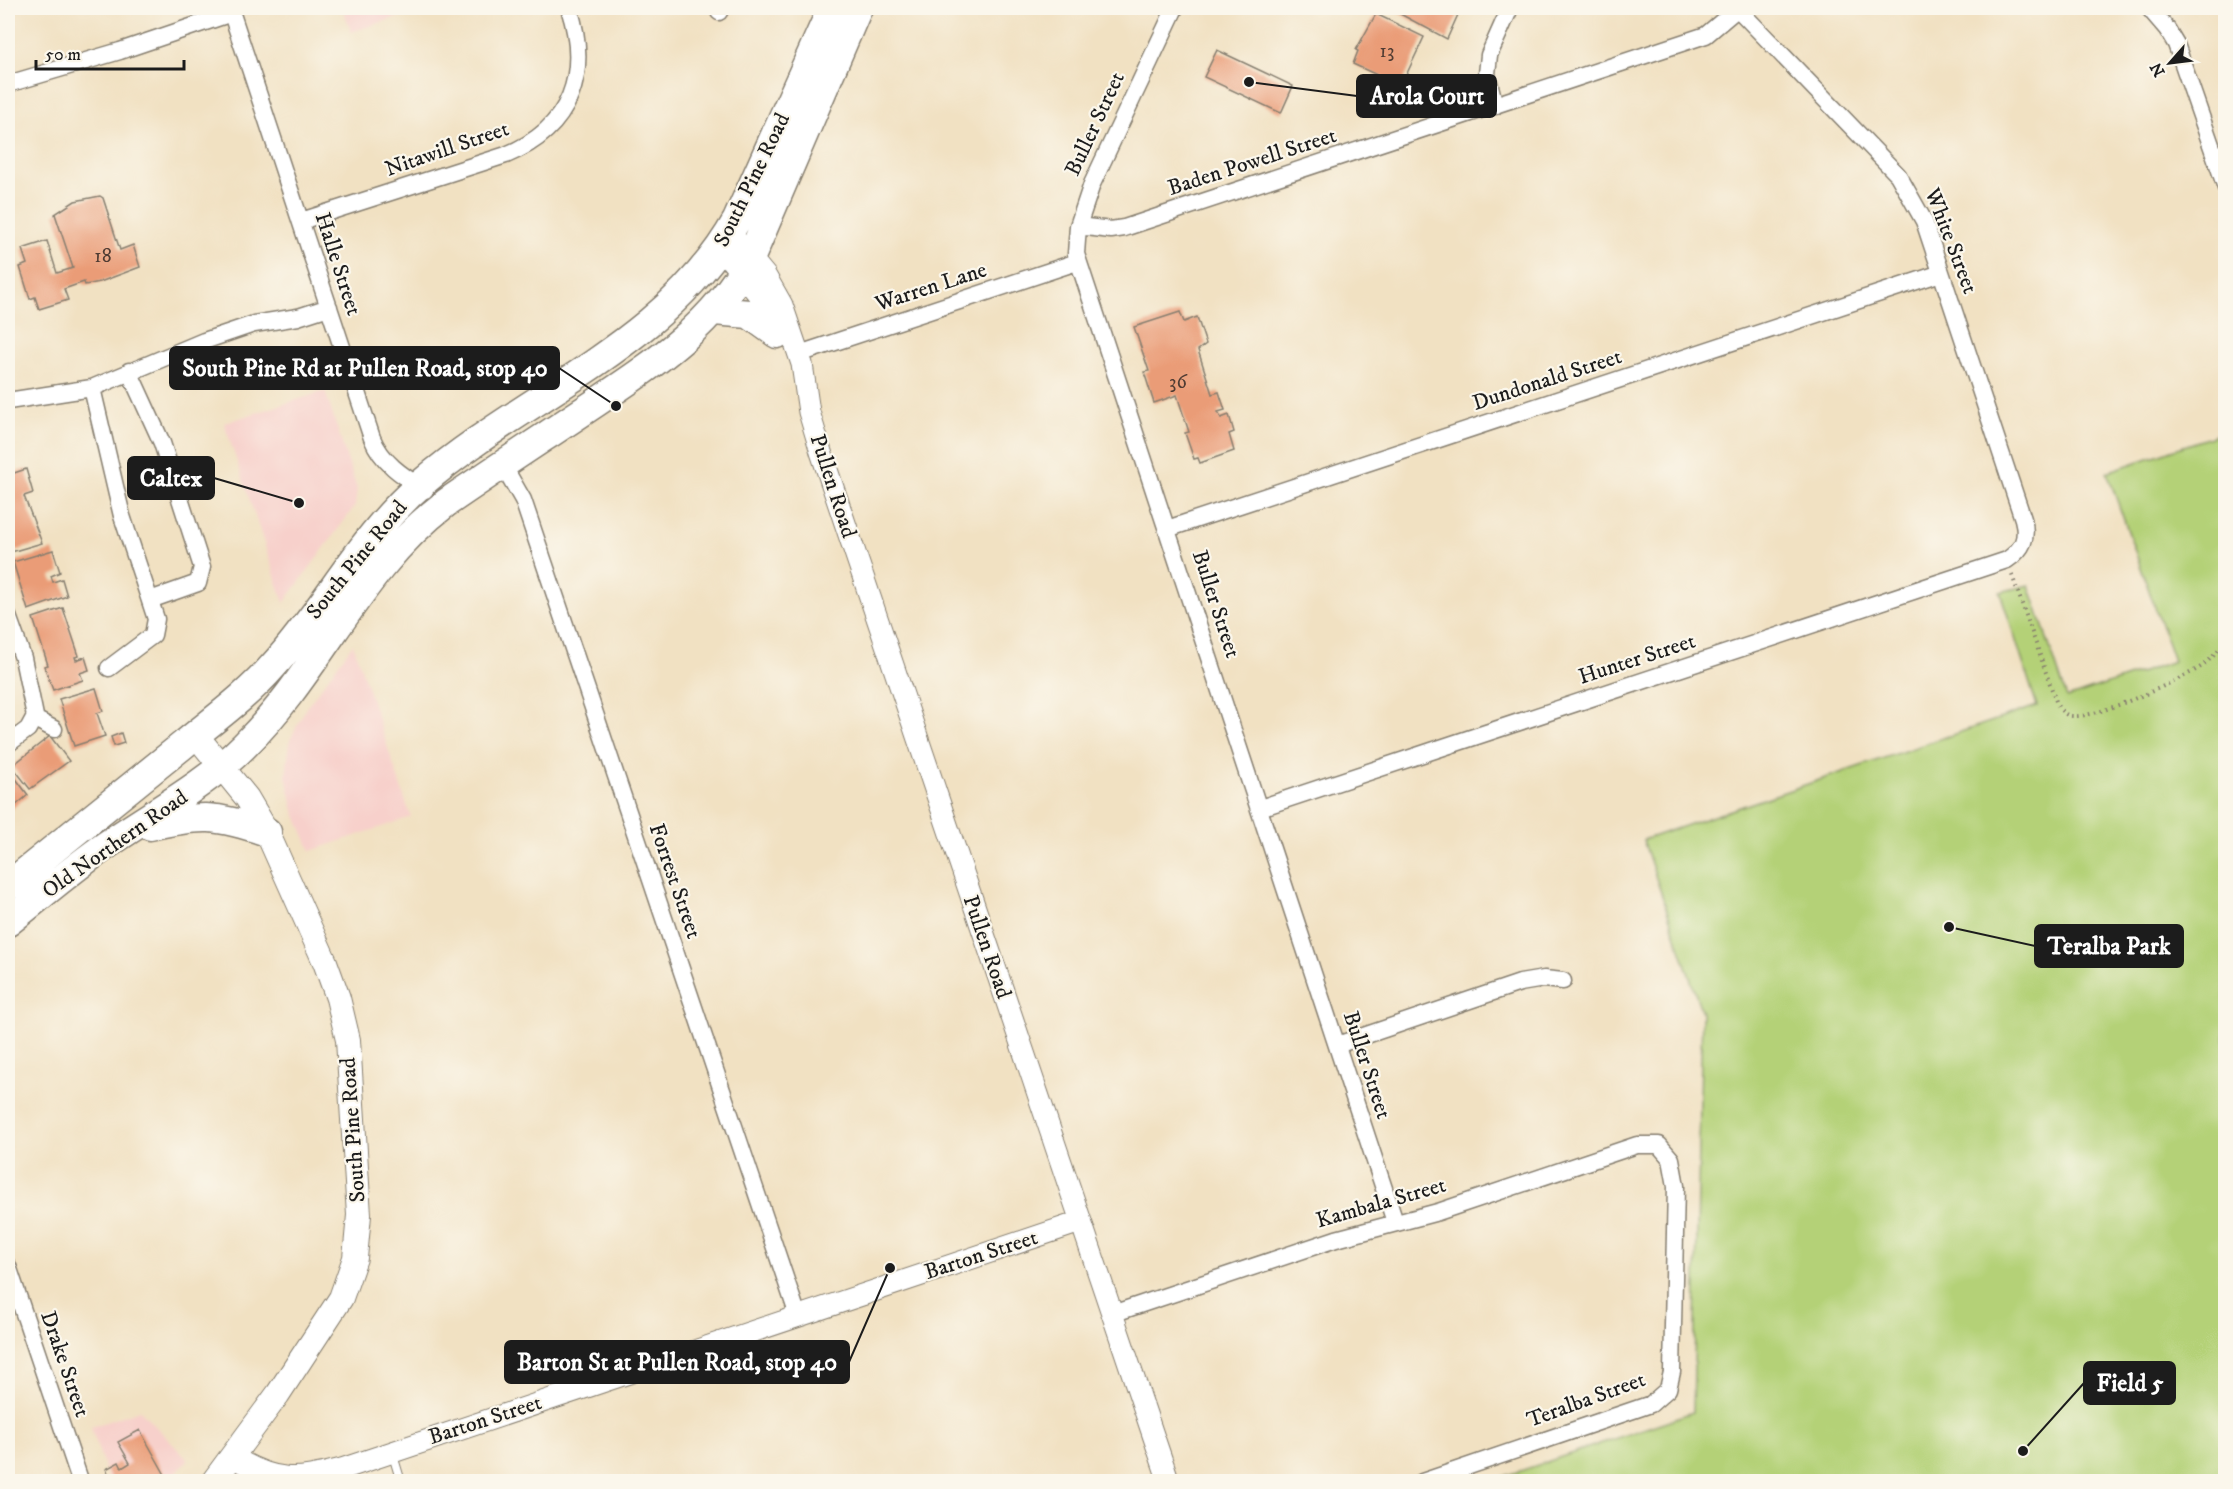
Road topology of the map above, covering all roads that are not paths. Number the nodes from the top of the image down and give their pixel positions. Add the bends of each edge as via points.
1 (568, 8) edge
2 (832, 8) edge
3 (858, 8) edge
4 (1175, 8) edge
5 (1510, 8) edge
6 (1737, 8) edge
7 (2149, 8) edge
8 (231, 10) edge
9 (8, 84) edge
10 (1495, 106) junction
11 (2226, 188) edge
12 (301, 221) junction
13 (1078, 226) junction
14 (725, 240) junction
15 (1077, 262) junction
16 (746, 265) junction
17 (1941, 273) junction
18 (329, 307) junction
19 (714, 311) junction
20 (777, 334) junction
21 (799, 354) junction
22 (129, 371) junction
23 (92, 388) junction
24 (8, 401) edge
25 (809, 412) junction
26 (503, 465) junction
27 (419, 486) junction
28 (446, 503) junction
29 (1167, 529) junction
30 (2023, 545) joint
31 (150, 600) junction
32 (8, 616) edge
33 (110, 668) dead end
34 (35, 719) junction
35 (54, 729) dead end
36 (195, 734) junction
37 (8, 744) edge
38 (222, 766) junction
39 (1260, 808) junction
40 (128, 831) junction
41 (267, 832) junction
42 (8, 886) edge
43 (8, 922) edge
44 (1563, 981) dead end
45 (1337, 1045) junction
46 (1663, 1149) joint
47 (1080, 1222) junction
48 (1395, 1222) junction
49 (8, 1266) edge
50 (1112, 1314) junction
51 (798, 1316) junction
52 (392, 1451) junction
53 (233, 1456) junction
54 (80, 1478) dead end
55 (304, 1479) edge
56 (213, 1482) edge
57 (401, 1482) edge
58 (1169, 1482) edge
59 (1422, 1482) edge

1 - 12 street, Nitawill Street via 578,44 576,82 559,116 534,141 506,155
2 - 14 highway, South Pine Road
3 - 16 highway, South Pine Road
4 - 13 street, Buller Street via 1102,161
5 - 10 street via 1489,55 1487,74
6 - 10 street, Baden Powell Street via 1706,35
6 - 17 street, White Street via 1898,175 1924,221
7 - 11 street via 2176,44
8 - 9 street via 120,51
8 - 12 street, Halle Street
10 - 13 street, Baden Powell Street via 1124,228
12 - 18 street, Halle Street
13 - 15 street, Buller Street
14 - 16 street, Pullen Road
14 - 27 highway, South Pine Road via 693,284 661,314 475,442
15 - 21 street, Warren Lane
15 - 29 street, Buller Street
16 - 19 highway, South Pine Road
16 - 20 street, Pullen Road
16 - 21 street, Pullen Road via 765,275 782,305
17 - 29 street, Dundonald Street
17 - 30 street, White Street via 2023,519
18 - 22 street via 254,324
18 - 27 street, Halle Street via 374,444 394,470
19 - 20 highway via 749,314
19 - 26 highway, South Pine Road via 670,350
20 - 25 street, Pullen Road
21 - 25 street, Pullen Road
22 - 23 street
22 - 31 street via 162,443 202,567 198,583
23 - 24 street
23 - 31 street via 119,506
25 - 47 street, Pullen Road
26 - 28 highway, South Pine Road
26 - 51 street, Forrest Street via 523,500
27 - 28 street, Halle Street
27 - 36 highway, South Pine Road via 364,544 272,668
28 - 38 highway, South Pine Road via 392,551 282,702
29 - 39 street, Buller Street
30 - 39 street, Hunter Street via 2007,560
31 - 33 street via 156,619 153,635
32 - 34 street via 23,658
34 - 35 street
34 - 37 street
36 - 38 main road, South Pine Road
36 - 42 highway, Old Northern Road
38 - 40 highway, Old Northern Road
38 - 41 main road, South Pine Road
39 - 45 street, Buller Street
40 - 41 highway via 201,816 224,818
40 - 43 highway, Old Northern Road
41 - 53 main road, South Pine Road via 326,962 338,998 348,1040 359,1215 355,1258 341,1299
44 - 45 street via 1520,983
45 - 48 street, Buller Street
46 - 48 street, Kambala Street via 1652,1143 1637,1145 1438,1212
46 - 59 street, Teralba Street via 1671,1159 1677,1186 1672,1372 1668,1389 1651,1404
47 - 50 street, Pullen Road
47 - 51 street, Barton Street
48 - 50 street, Kambala Street
49 - 54 street, Drake Street
50 - 58 street, Pullen Road
51 - 52 street, Barton Street
52 - 55 street, Barton Street
52 - 57 lane
53 - 55 street, Barton Street via 266,1475
53 - 56 main road, South Pine Road

